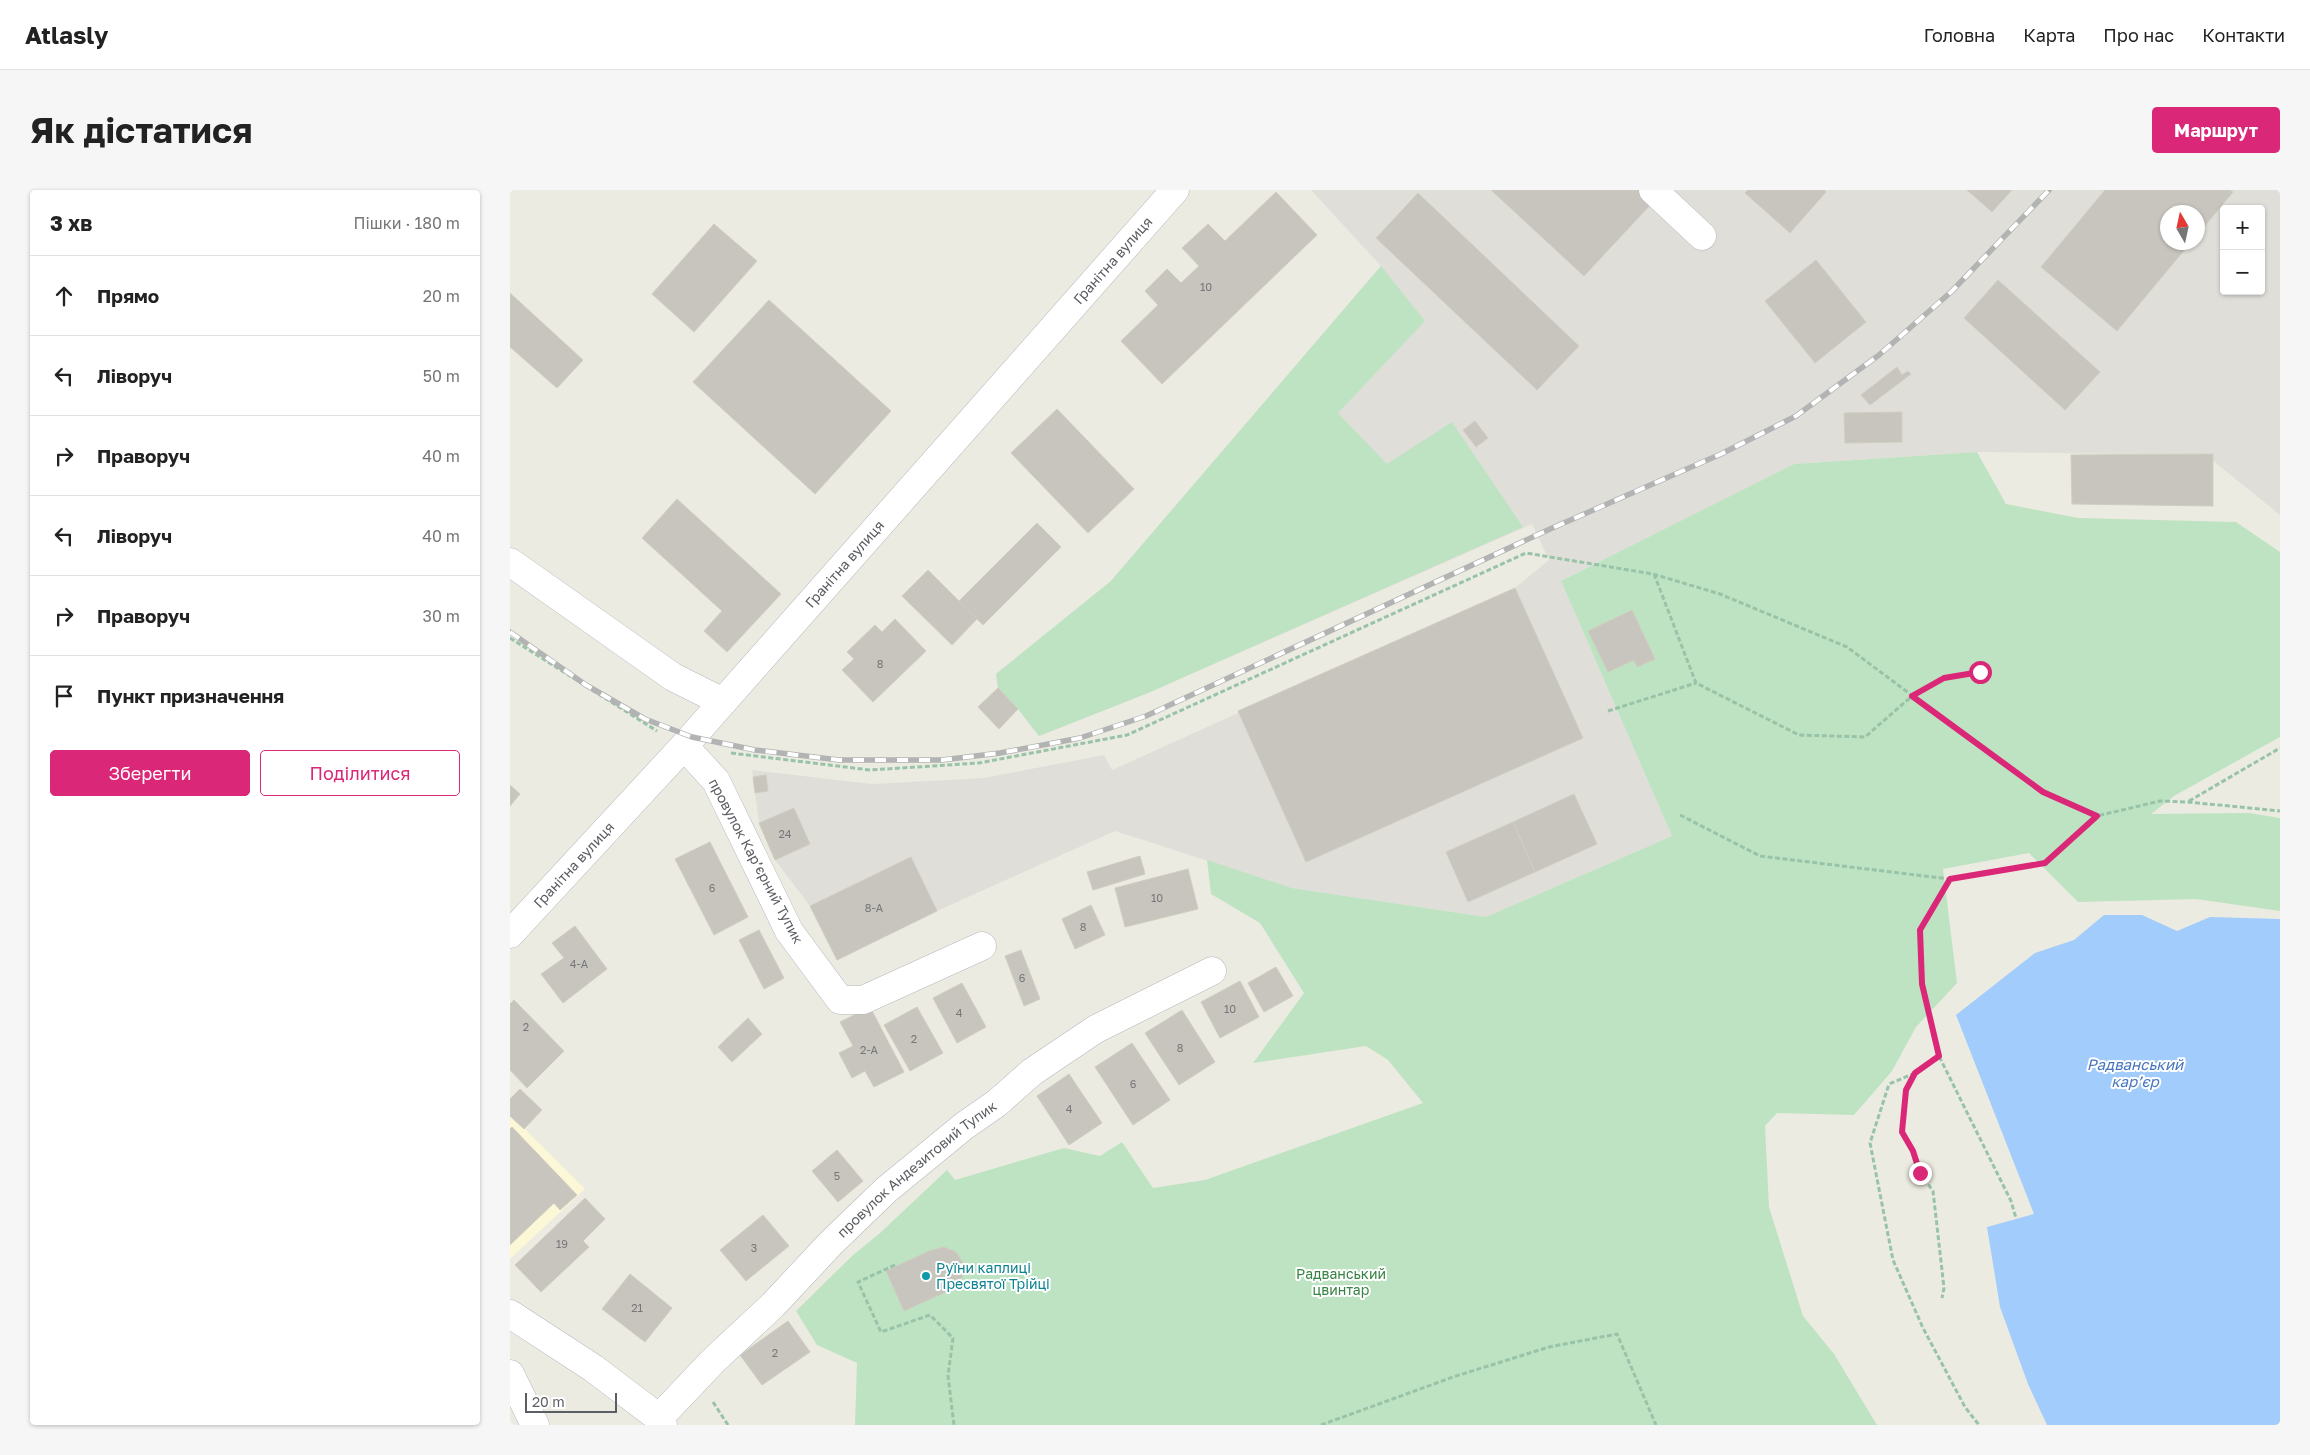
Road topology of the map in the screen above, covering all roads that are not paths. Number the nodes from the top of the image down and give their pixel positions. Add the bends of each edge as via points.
1 (1175, 190) edge
2 (1653, 190) edge
3 (1702, 236) dead end
4 (510, 562) edge
5 (723, 702) junction
6 (684, 746) junction
7 (510, 934) edge
8 (982, 946) dead end
9 (1212, 971) dead end
10 (510, 1314) edge
11 (510, 1374) edge
12 (661, 1422) edge
13 (535, 1425) edge

1 - 5 street, Гранітна вулиця
2 - 3 street
4 - 5 street via 673,676
5 - 6 street, Гранітна вулиця
6 - 7 street, Гранітна вулиця
6 - 8 street, провулок Карʼєрний Тупик via 716,781 789,931 840,1000 863,1000
9 - 12 street, провулок Андезитовий Тупик via 1096,1029 1032,1072 886,1190 713,1362
10 - 12 street via 593,1368
11 - 13 street

